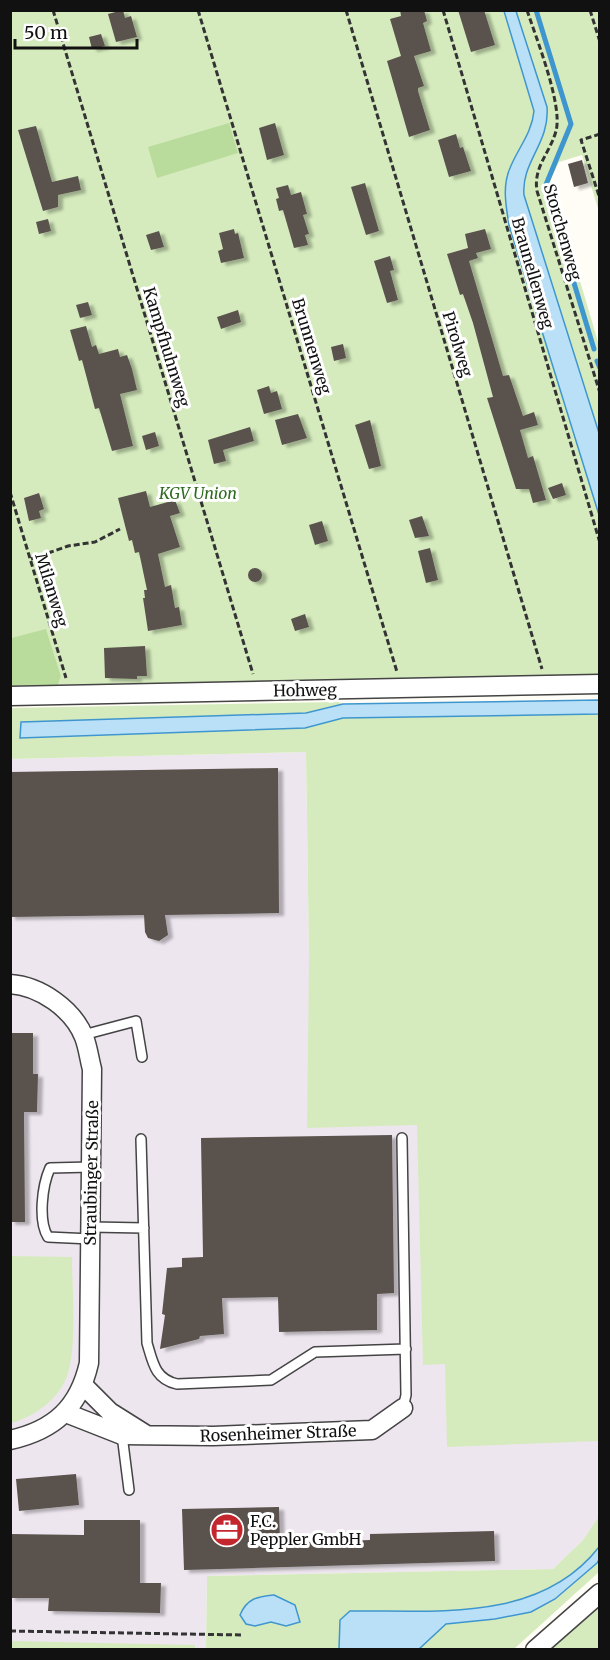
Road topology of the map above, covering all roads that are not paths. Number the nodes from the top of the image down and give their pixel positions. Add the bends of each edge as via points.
1 (600, 684) edge
2 (10, 696) edge
3 (10, 984) edge
4 (83, 1035) junction
5 (142, 1057) dead end
6 (402, 1138) dead end
7 (141, 1139) dead end
8 (91, 1167) junction
9 (144, 1227) junction
10 (91, 1233) junction
11 (406, 1349) junction
12 (75, 1400) junction
13 (403, 1408) joint
14 (145, 1434) junction
15 (122, 1435) junction
16 (10, 1440) edge
17 (129, 1490) dead end
18 (600, 1593) edge
19 (535, 1650) edge

1 - 2 street, Hohweg
3 - 4 street, Straubinger Straße via 41,992 64,1009
4 - 5 lane via 136,1021
4 - 8 street, Straubinger Straße via 92,1069
6 - 11 lane
7 - 9 lane
8 - 10 street, Straubinger Straße
8 - 10 lane via 50,1168 45,1180 44,1230 48,1238
9 - 10 lane
9 - 11 lane via 147,1343 154,1369 165,1381 177,1384 271,1380 315,1352
10 - 12 street, Straubinger Straße via 89,1363
11 - 13 lane
12 - 14 street, Rosenheimer Straße via 110,1413
12 - 15 street, Rosenheimer Straße
12 - 16 street via 27,1436
13 - 14 street, Rosenheimer Straße via 372,1430 213,1436
14 - 15 street, Rosenheimer Straße
15 - 17 lane
18 - 19 street

